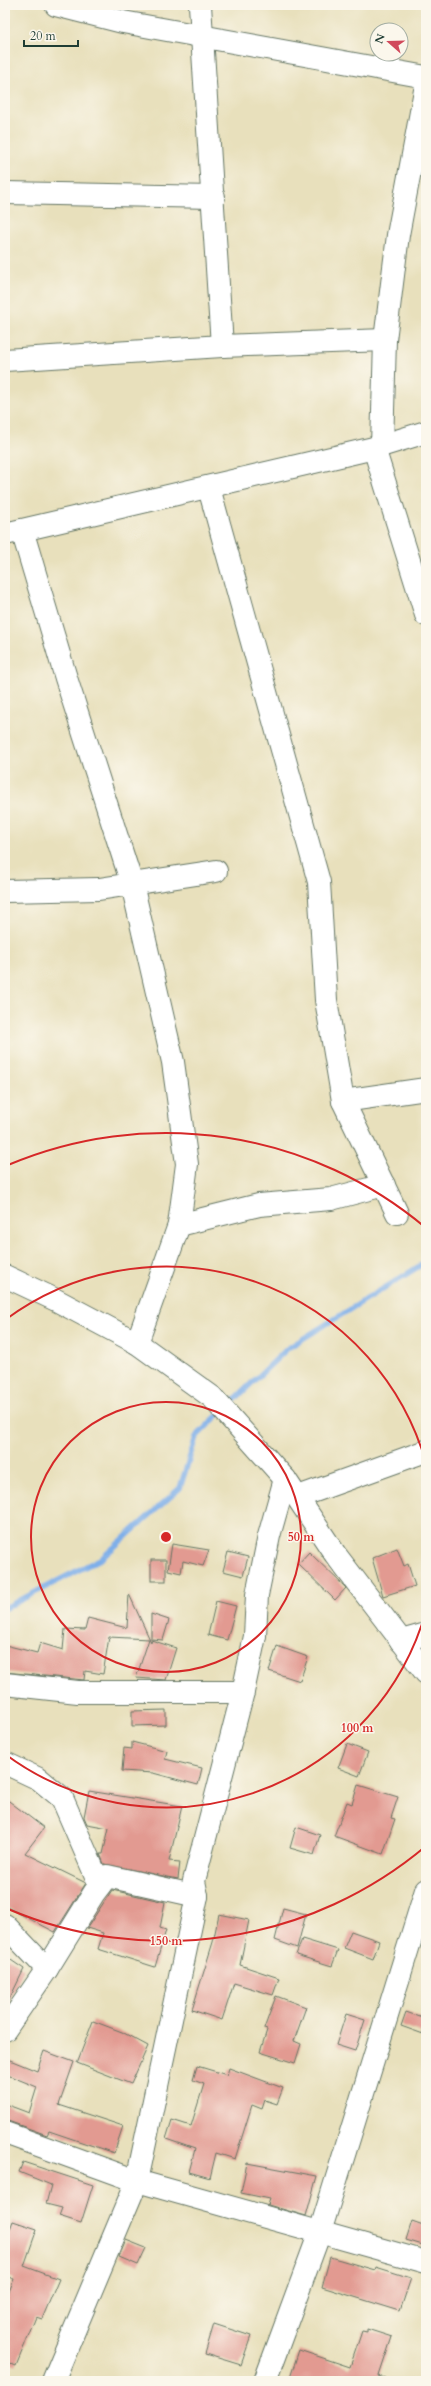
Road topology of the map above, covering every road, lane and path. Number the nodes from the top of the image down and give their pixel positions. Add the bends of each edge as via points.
1 (56, 5) edge
2 (200, 5) edge
3 (204, 37) junction
4 (426, 77) edge
5 (426, 85) edge
6 (5, 193) edge
7 (214, 197) junction
8 (384, 340) junction
9 (222, 346) junction
10 (5, 360) edge
11 (426, 432) edge
12 (378, 447) junction
13 (209, 488) junction
14 (13, 532) edge
15 (426, 615) edge
16 (216, 871) dead end
17 (132, 884) junction
18 (5, 891) edge
19 (426, 1090) edge
20 (343, 1101) junction
21 (384, 1185) junction
22 (397, 1213) dead end
23 (179, 1225) junction
24 (5, 1276) edge
25 (137, 1343) junction
26 (426, 1451) edge
27 (285, 1479) junction
28 (298, 1498) junction
29 (426, 1634) edge
30 (402, 1641) junction
31 (426, 1673) edge
32 (5, 1684) edge
33 (243, 1692) junction
34 (5, 1763) edge
35 (100, 1885) junction
36 (426, 1890) edge
37 (197, 1896) junction
38 (5, 1925) edge
39 (47, 1969) junction
40 (5, 2030) edge
41 (5, 2133) edge
42 (137, 2181) junction
43 (320, 2232) junction
44 (426, 2262) edge
45 (53, 2381) edge
46 (265, 2381) edge

1 - 3 street via 123,22
2 - 3 street
3 - 4 street
3 - 7 street
5 - 8 street via 398,235
6 - 7 street
7 - 9 street
8 - 9 street
8 - 12 street
9 - 10 street
11 - 12 street
12 - 13 street
12 - 15 street
13 - 14 street
13 - 20 street via 319,882 326,1000
14 - 17 street via 66,678
16 - 17 street
17 - 18 street via 99,889
17 - 23 street via 173,1062 187,1164
19 - 20 street
20 - 21 street
21 - 22 street
21 - 23 street via 331,1199 259,1205
23 - 25 street
24 - 25 street
25 - 27 street via 212,1398
26 - 28 street
27 - 28 street
27 - 33 street via 269,1536 257,1595 255,1636
28 - 30 street via 335,1554
29 - 30 street
30 - 31 street
32 - 33 street via 78,1692
33 - 37 street via 194,1881
34 - 35 street via 38,1779 62,1798
35 - 37 street via 107,1876
35 - 39 street
36 - 43 street
37 - 42 street
38 - 39 street
39 - 40 street
41 - 42 street
42 - 43 street
42 - 45 street
43 - 44 street
43 - 46 street

